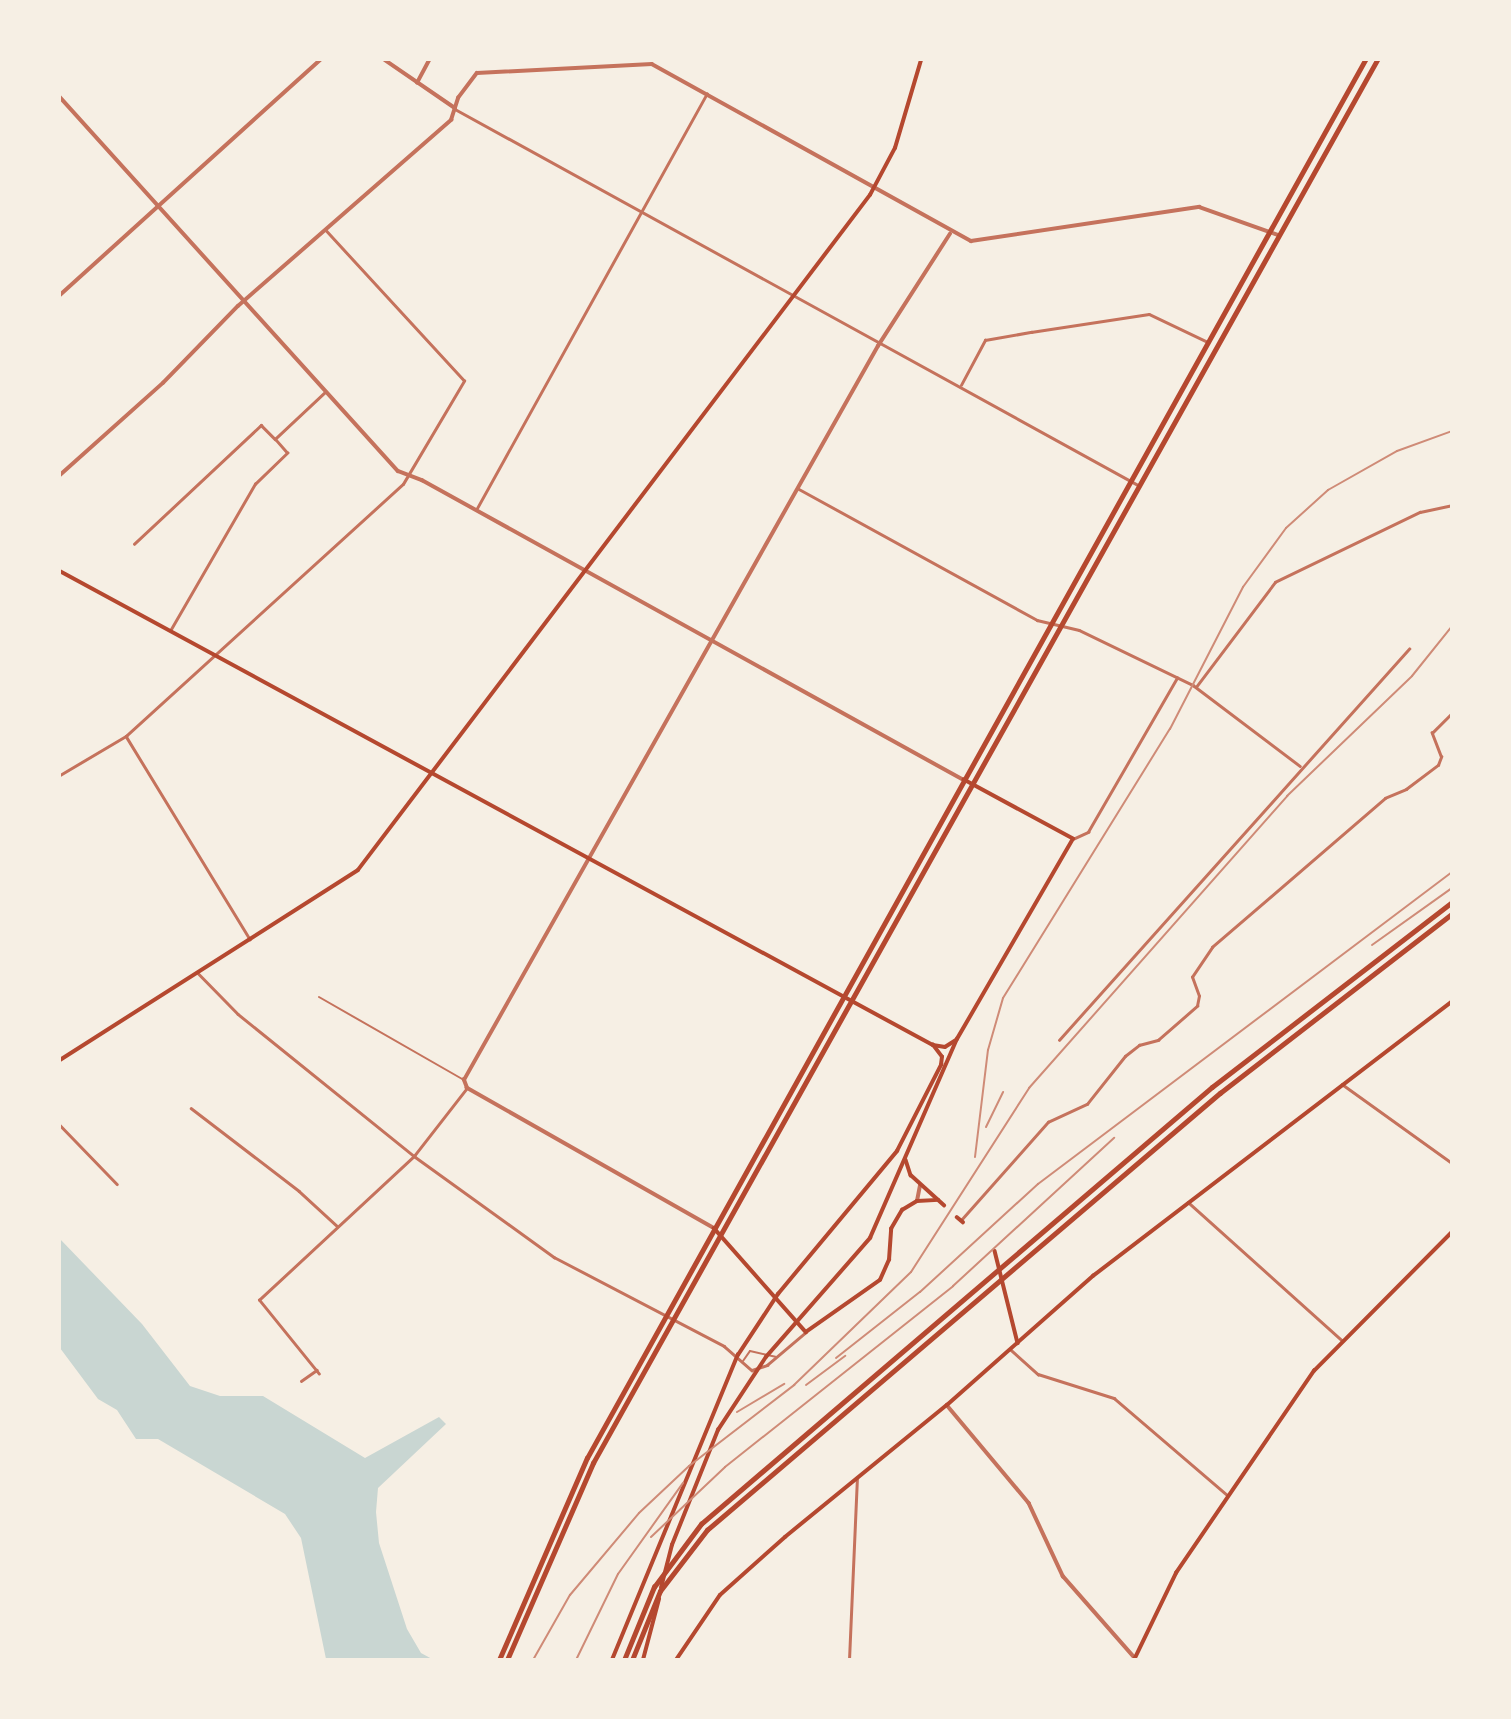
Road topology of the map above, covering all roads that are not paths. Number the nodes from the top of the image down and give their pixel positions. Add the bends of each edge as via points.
1 (320, 60) edge
2 (385, 60) edge
3 (429, 60) edge
4 (921, 60) edge
5 (1365, 60) edge
6 (1377, 60) edge
7 (417, 83) junction
8 (707, 94) junction
9 (60, 97) edge
10 (455, 109) junction
11 (874, 188) junction
12 (157, 207) junction
13 (643, 211) junction
14 (326, 231) junction
15 (1270, 231) junction
16 (950, 233) junction
17 (1278, 235) junction
18 (794, 292) junction
19 (60, 295) edge
20 (245, 303) junction
21 (881, 341) junction
22 (1208, 342) junction
23 (961, 385) junction
24 (325, 392) junction
25 (275, 439) junction
26 (60, 475) edge
27 (409, 477) junction
28 (1130, 479) junction
29 (1138, 485) junction
30 (799, 489) junction
31 (1451, 505) edge
32 (477, 510) junction
33 (134, 544) dead end
34 (584, 570) junction
35 (60, 571) edge
36 (1050, 623) junction
37 (1059, 624) junction
38 (170, 631) junction
39 (712, 641) junction
40 (1409, 649) dead end
41 (215, 655) junction
42 (1177, 678) junction
43 (1196, 687) junction
44 (1451, 713) edge
45 (126, 736) junction
46 (1300, 766) junction
47 (430, 773) junction
48 (60, 775) edge
49 (962, 779) junction
50 (969, 783) junction
51 (1073, 839) junction
52 (589, 859) junction
53 (1451, 902) edge
54 (1451, 914) edge
55 (250, 939) junction
56 (198, 973) junction
57 (842, 994) junction
58 (319, 997) dead end
59 (849, 998) junction
60 (1451, 1002) edge
61 (957, 1039) junction
62 (1059, 1041) dead end
63 (933, 1045) junction
64 (60, 1060) edge
65 (464, 1080) junction
66 (1342, 1084) junction
67 (467, 1088) junction
68 (191, 1108) dead end
69 (60, 1125) edge
70 (906, 1155) junction
71 (414, 1156) junction
72 (1451, 1163) edge
73 (117, 1184) dead end
74 (920, 1185) junction
75 (938, 1200) junction
76 (916, 1201) junction
77 (1188, 1202) junction
78 (944, 1205) dead end
79 (960, 1219) dead end
80 (337, 1226) junction
81 (713, 1228) junction
82 (719, 1232) junction
83 (1451, 1232) edge
84 (995, 1251) dead end
85 (665, 1316) junction
86 (671, 1319) junction
87 (824, 1319) junction
88 (797, 1321) junction
89 (806, 1332) junction
90 (1342, 1340) junction
91 (1017, 1343) junction
92 (1010, 1349) junction
93 (779, 1355) junction
94 (744, 1364) junction
95 (301, 1381) dead end
96 (947, 1405) junction
97 (857, 1478) junction
98 (1227, 1495) junction
99 (1135, 1659) edge
100 (499, 1660) edge
101 (507, 1660) edge
102 (612, 1660) edge
103 (624, 1660) edge
104 (632, 1660) edge
105 (643, 1660) edge
106 (676, 1660) edge
107 (849, 1660) edge

1 - 12 street
2 - 7 street
3 - 7 street
4 - 11 main road via 895,148
5 - 15 main road
6 - 17 main road
7 - 10 street
8 - 10 street via 652,64 616,64 477,74
8 - 11 street
8 - 13 street
9 - 12 street
10 - 13 street
10 - 14 street via 451,120
11 - 16 street
11 - 18 main road
12 - 19 street
12 - 20 street
13 - 18 street
13 - 32 street
14 - 20 street
14 - 27 street via 464,381
15 - 16 street via 1199,206 971,242
15 - 17 street
15 - 22 main road
16 - 21 street
17 - 29 main road
18 - 21 street
18 - 34 main road
20 - 24 street
20 - 26 street
21 - 23 street
21 - 30 street
22 - 23 street via 1149,314 1019,334 985,340
22 - 28 main road
23 - 28 street
24 - 25 street
24 - 27 street via 394,467
25 - 33 street via 261,425
25 - 38 street via 288,453 255,484
27 - 32 street
27 - 41 street
28 - 29 street
28 - 36 main road
29 - 37 main road
30 - 36 street
30 - 39 street
31 - 43 street via 1420,512 1275,582
32 - 34 street
34 - 39 street
34 - 47 main road
35 - 38 main road
36 - 37 street
36 - 49 main road
37 - 42 street
37 - 50 main road
38 - 41 main road
39 - 49 street
39 - 52 street
40 - 46 street
41 - 45 street
41 - 47 main road
42 - 43 street
42 - 51 street via 1088,832
43 - 46 street
44 - 79 street via 1432,733 1441,757 1438,765 1385,798 1212,947 1192,977 1199,996 1197,1006 1158,1040 1139,1045 1125,1056 1087,1104 1048,1122
45 - 48 street
45 - 55 street
46 - 62 street
47 - 52 main road
47 - 55 main road via 354,875
49 - 50 main road
49 - 57 main road
50 - 51 main road
50 - 59 main road
51 - 61 main road
52 - 57 main road
52 - 65 street
53 - 103 main road via 1212,1087 701,1524 654,1587
54 - 104 main road via 1220,1093 707,1530 660,1591
55 - 56 main road
56 - 64 main road
56 - 71 street via 238,1014
57 - 59 main road
57 - 81 main road
58 - 65 lane
59 - 63 main road
59 - 82 main road
60 - 66 main road
61 - 63 main road via 945,1047
61 - 70 main road
63 - 102 main road via 942,1057 941,1065 905,1138 880,1175 763,1314 725,1381
65 - 67 street
66 - 72 street
66 - 77 main road
67 - 71 street
67 - 81 street
68 - 80 street
69 - 73 street
70 - 74 main road via 908,1170
70 - 105 main road via 870,1238 766,1357 718,1430 673,1545
71 - 80 street
71 - 85 street via 554,1257
74 - 75 main road
74 - 76 street
75 - 76 main road
75 - 78 main road
76 - 87 main road via 895,1219 889,1260 880,1280
77 - 90 street
77 - 91 main road
80 - 95 street via 259,1300 318,1372
81 - 82 main road
81 - 85 main road
82 - 86 main road
82 - 88 main road
83 - 90 main road
84 - 91 main road
85 - 86 street
85 - 100 main road via 573,1488
86 - 94 street via 724,1346
86 - 101 main road via 584,1479
87 - 88 main road via 806,1327
87 - 89 main road
88 - 89 main road
89 - 93 street
90 - 98 main road via 1314,1371
91 - 92 main road
92 - 96 main road
92 - 98 street via 1038,1374 1114,1398
93 - 94 street via 759,1370
93 - 94 lane via 767,1358 750,1351
96 - 97 main road
96 - 99 street via 1029,1503 1063,1576
97 - 106 main road via 720,1595
97 - 107 street
98 - 99 main road via 1176,1573

